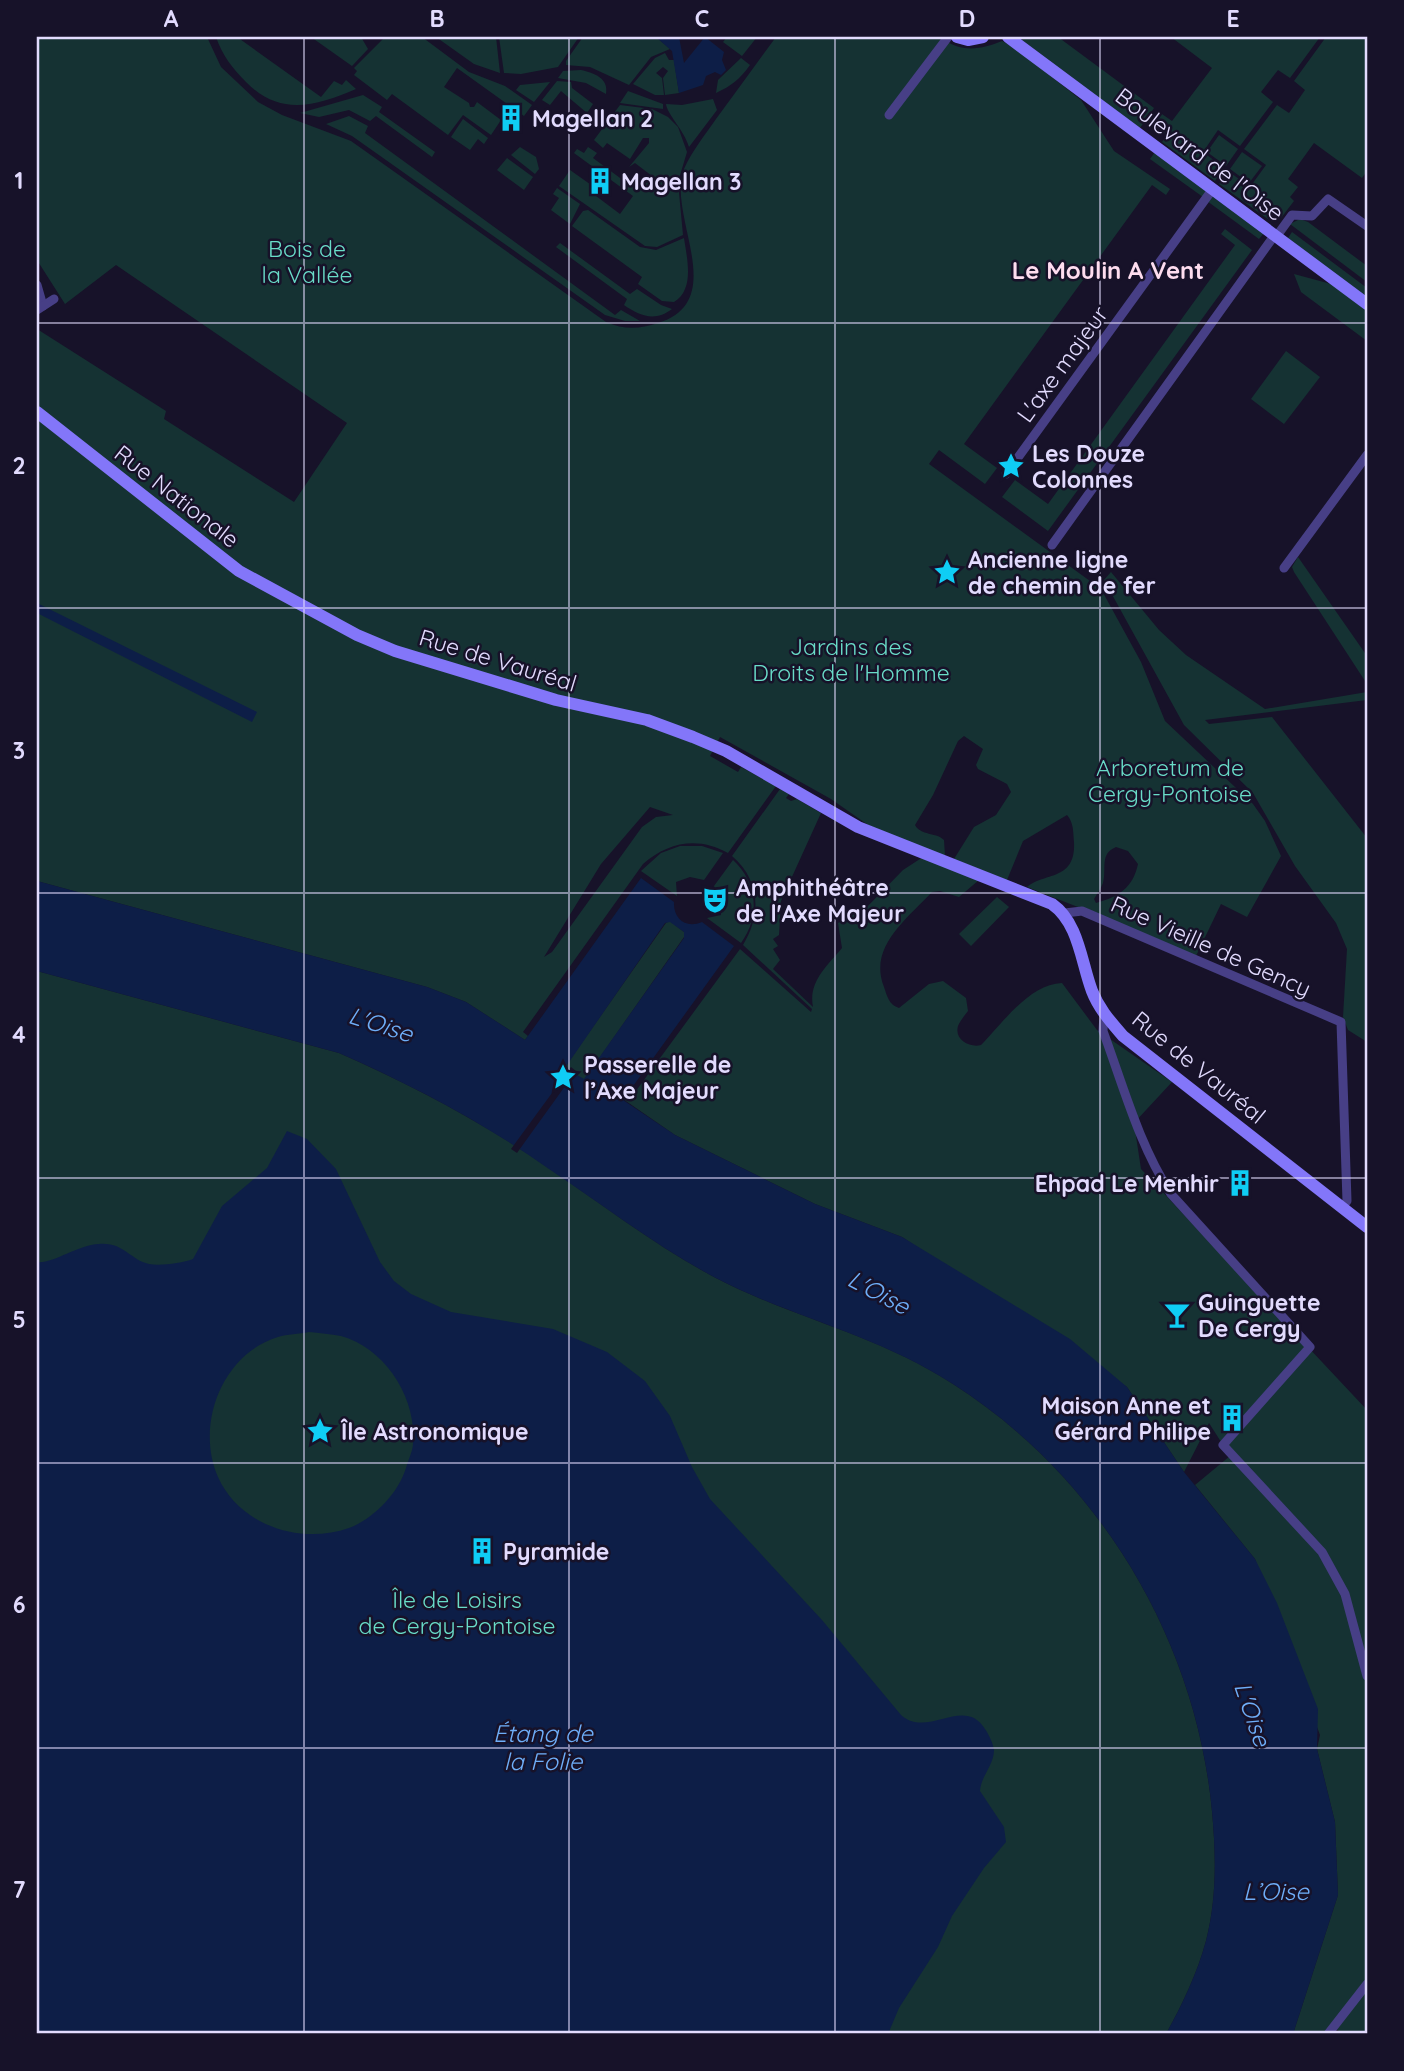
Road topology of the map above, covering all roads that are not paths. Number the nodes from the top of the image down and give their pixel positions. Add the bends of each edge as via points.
1 (947, 37) edge
2 (957, 37) edge
3 (983, 37) edge
4 (1008, 37) edge
5 (889, 115) dead end
6 (1212, 190) junction
7 (1367, 226) edge
8 (1275, 237) junction
9 (37, 285) edge
10 (54, 299) dead end
11 (1367, 304) edge
12 (40, 308) edge
13 (37, 412) edge
14 (1367, 455) edge
15 (1006, 474) dead end
16 (1052, 545) dead end
17 (1283, 568) dead end
18 (297, 603) joint
19 (1065, 913) junction
20 (1104, 1014) junction
21 (1343, 1206) junction
22 (1367, 1227) edge
23 (1367, 1676) edge
24 (1367, 1984) edge
25 (1328, 2034) edge

1 - 5 street
2 - 3 street
4 - 6 street, Boulevard de l'Oise
6 - 8 street, Boulevard de l'Oise
6 - 15 street, L'axe majeur
7 - 8 street via 1328,199 1312,216 1292,215
8 - 11 street, Boulevard de l'Oise
8 - 16 street
9 - 12 street
10 - 12 street
13 - 18 street, Rue Nationale via 239,571
14 - 17 street
18 - 19 street, Rue de Vauréal via 395,651 556,700 647,720 693,737 726,751 858,827
19 - 20 street, Rue de Vauréal
19 - 21 street, Rue Vieille de Gency via 1082,911 1341,1022 1347,1201
20 - 21 street, Rue de Vauréal via 1123,1036
20 - 23 street via 1103,1031 1161,1178 1310,1347 1223,1445 1322,1552 1345,1594
21 - 22 street, Rue de Vauréal
24 - 25 street

